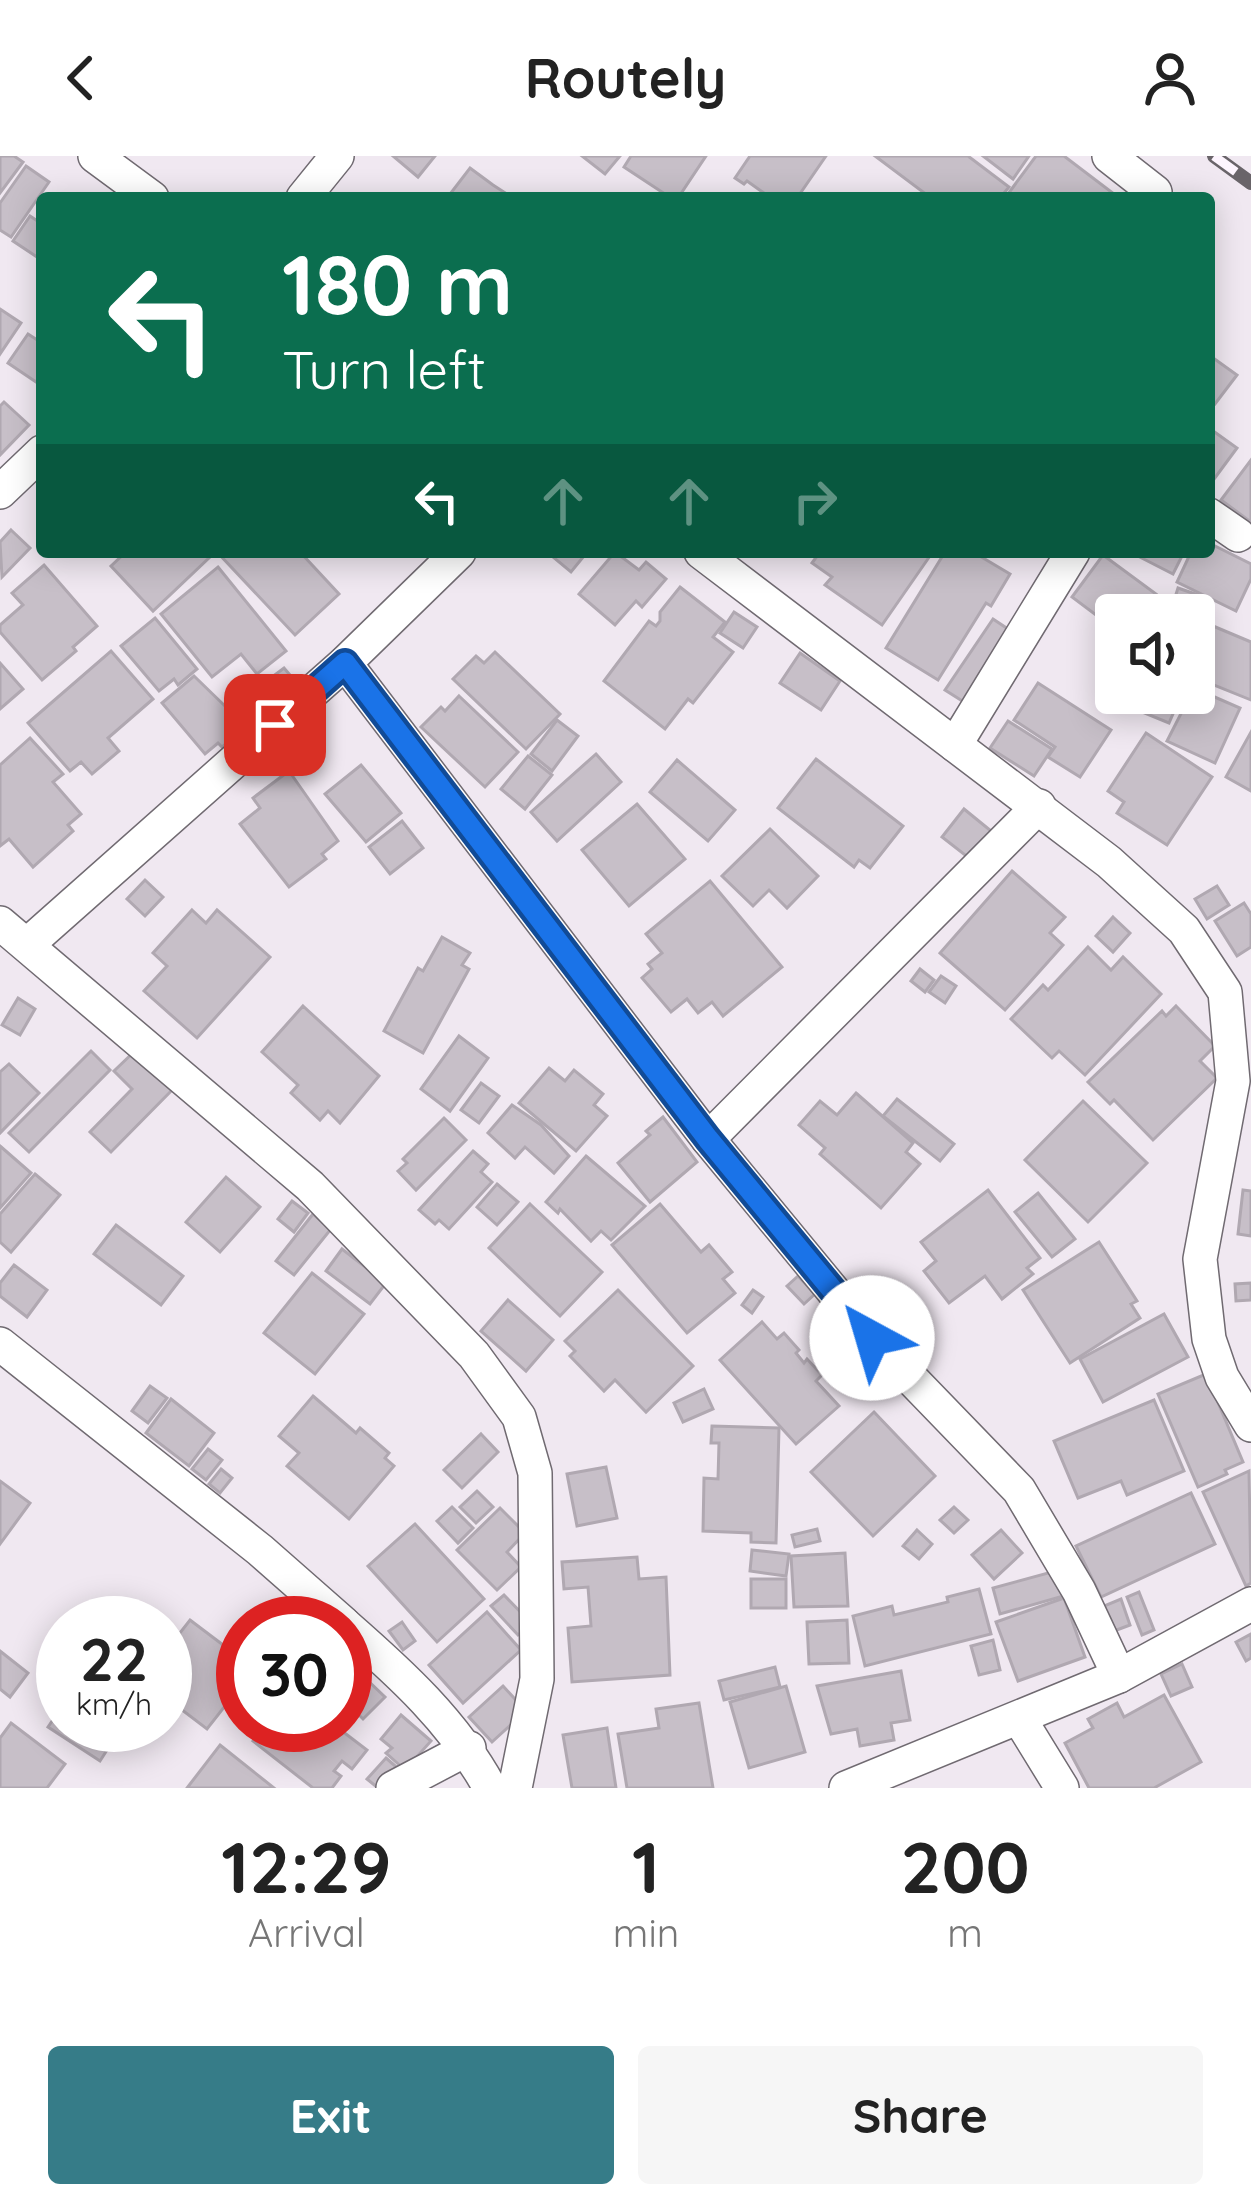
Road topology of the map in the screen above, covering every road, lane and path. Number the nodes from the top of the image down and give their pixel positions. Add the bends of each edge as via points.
1 (94, 156) edge
2 (337, 156) edge
3 (1109, 156) edge
4 (144, 192) edge
5 (308, 192) edge
6 (1155, 192) dead end
7 (36, 458) edge
8 (0, 491) edge
9 (1215, 519) edge
10 (1238, 535) dead end
11 (453, 558) edge
12 (709, 558) edge
13 (1069, 558) edge
14 (345, 663) junction
15 (955, 745) junction
16 (1039, 806) junction
17 (0, 923) edge
18 (28, 944) junction
19 (708, 1139) junction
20 (0, 1344) edge
21 (1251, 1424) edge
22 (312, 1596) edge
23 (1251, 1604) edge
24 (372, 1648) edge
25 (1119, 1676) junction
26 (1019, 1718) junction
27 (469, 1748) junction
28 (393, 1788) edge
29 (490, 1788) edge
30 (515, 1788) edge
31 (846, 1788) edge
32 (1062, 1788) edge

1 - 4 street
2 - 5 street
3 - 6 street
7 - 8 street
9 - 10 street
11 - 14 street
12 - 15 street
13 - 15 street
14 - 18 street
14 - 19 street
15 - 16 street
16 - 19 street
16 - 21 street via 1184,930 1225,992 1233,1081 1200,1258 1209,1340
17 - 18 street
18 - 30 street via 310,1186 474,1355 519,1418 535,1473 537,1679
19 - 25 street via 872,1338 1019,1490
20 - 22 street
23 - 25 street
24 - 27 street
25 - 26 street
26 - 31 street
26 - 32 street
27 - 28 street
27 - 29 street

